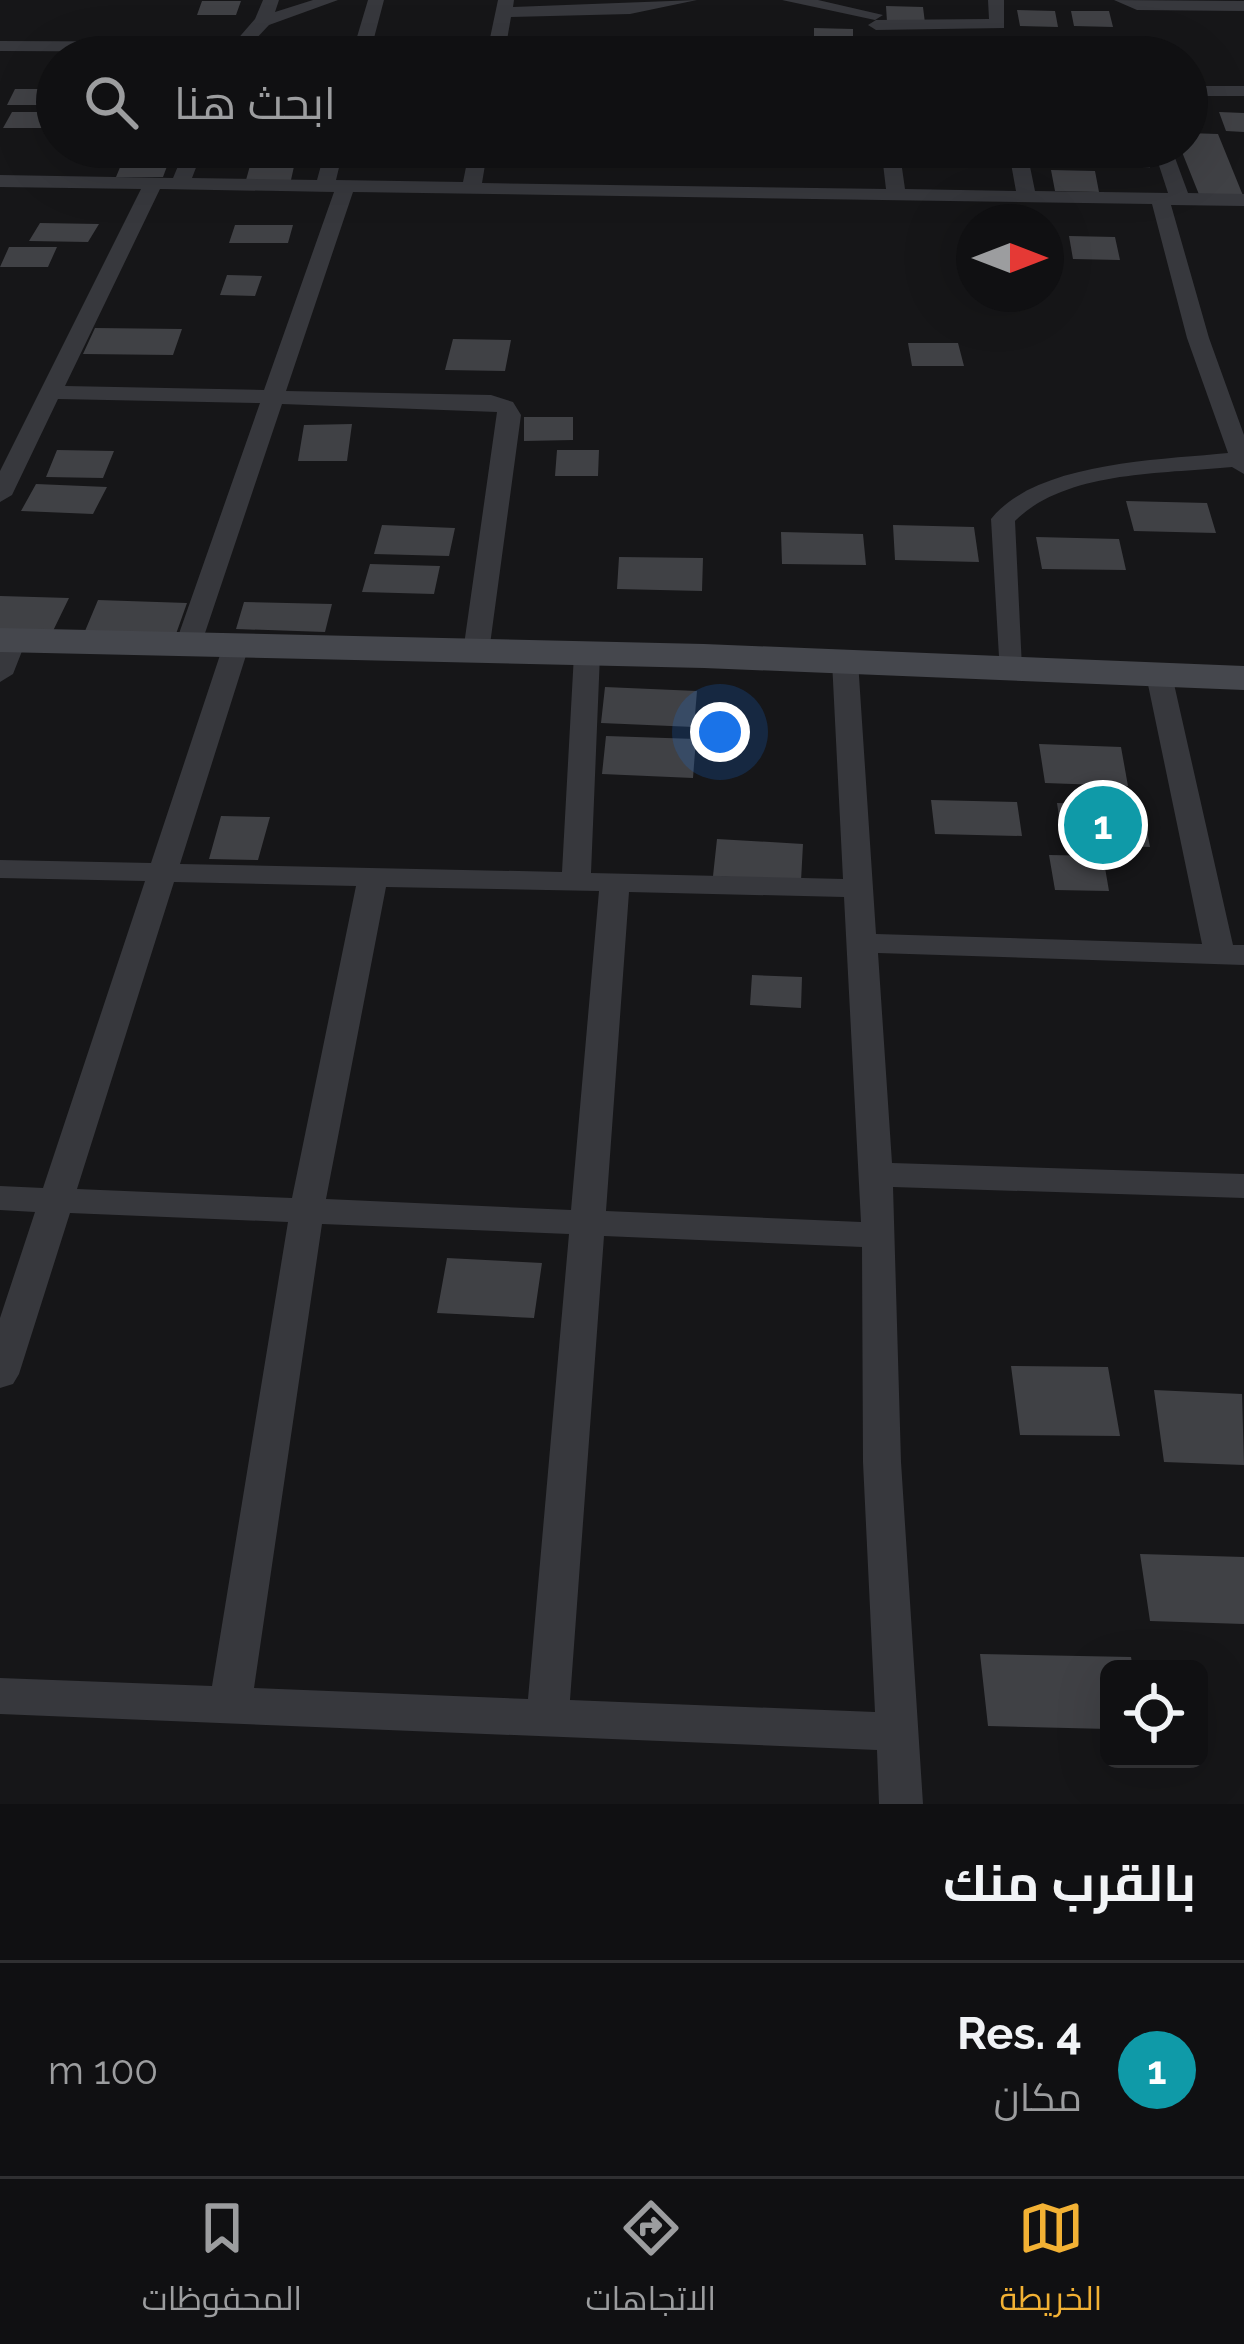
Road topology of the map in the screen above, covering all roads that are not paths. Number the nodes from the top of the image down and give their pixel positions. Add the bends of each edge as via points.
1 (271, 0) edge
2 (330, 0) edge
3 (376, 0) edge
4 (689, 0) edge
5 (790, 0) edge
6 (996, 0) edge
7 (1122, 0) edge
8 (630, 5) edge
9 (504, 6) edge
10 (1244, 6) edge
11 (875, 13) edge
12 (263, 21) junction
13 (248, 36) edge
14 (366, 36) edge
15 (499, 36) edge
16 (0, 46) edge
17 (36, 47) edge
18 (1208, 91) edge
19 (1244, 91) edge
20 (186, 168) edge
21 (335, 168) edge
22 (474, 168) edge
23 (893, 168) edge
24 (1021, 168) edge
25 (1165, 168) edge
26 (0, 182) edge
27 (153, 183) junction
28 (180, 184) junction
29 (335, 185) junction
30 (471, 188) junction
31 (896, 194) junction
32 (1027, 196) junction
33 (1170, 199) junction
34 (1244, 200) edge
35 (49, 392) junction
36 (272, 397) junction
37 (1243, 463) edge
38 (0, 495) edge
39 (188, 645) junction
40 (236, 646) junction
41 (4, 652) edge
42 (476, 652) junction
43 (586, 654) junction
44 (845, 662) junction
45 (1009, 668) junction
46 (1159, 675) junction
47 (1244, 678) edge
48 (0, 868) edge
49 (160, 872) junction
50 (373, 877) junction
51 (576, 881) junction
52 (615, 883) junction
53 (861, 888) junction
54 (864, 943) junction
55 (1232, 955) edge
56 (876, 1174) junction
57 (1244, 1186) edge
58 (0, 1198) edge
59 (54, 1199) junction
60 (307, 1210) junction
61 (589, 1222) junction
62 (879, 1235) junction
63 (0, 1374) edge
64 (0, 1696) edge
65 (231, 1702) junction
66 (548, 1718) junction
67 (897, 1732) junction
68 (902, 1804) edge

1 - 12 street
2 - 12 street
3 - 14 street
4 - 8 street
5 - 11 street
6 - 11 street via 998,24
7 - 10 street
8 - 9 street
9 - 15 street
12 - 13 street
16 - 17 street
18 - 19 street
20 - 28 street
21 - 29 street
22 - 30 street
23 - 31 street
24 - 32 street
25 - 33 street
26 - 27 street
27 - 28 street
27 - 35 street
28 - 29 street
29 - 30 street
29 - 36 street
30 - 31 street
31 - 32 street
32 - 33 street
33 - 34 street
33 - 37 street via 1198,338
35 - 36 street
35 - 38 street
36 - 39 street
36 - 42 street via 505,407 510,416
37 - 45 street via 1118,474 1010,507 1003,519
39 - 40 main road
39 - 41 main road
40 - 42 main road
40 - 49 street
42 - 43 main road
43 - 44 main road
43 - 51 street
44 - 45 main road
44 - 53 street
45 - 46 main road
46 - 47 main road
46 - 55 street
48 - 49 street
49 - 50 street
49 - 59 street
50 - 51 street
50 - 60 street
51 - 52 street
52 - 53 street
52 - 61 street
53 - 54 street
54 - 55 street
54 - 56 street
56 - 57 street
56 - 62 street
58 - 59 street
59 - 60 street
59 - 63 street
60 - 61 street
60 - 65 street
61 - 62 street
61 - 66 street
62 - 67 street
64 - 65 street
65 - 66 street
66 - 67 street
67 - 68 street

